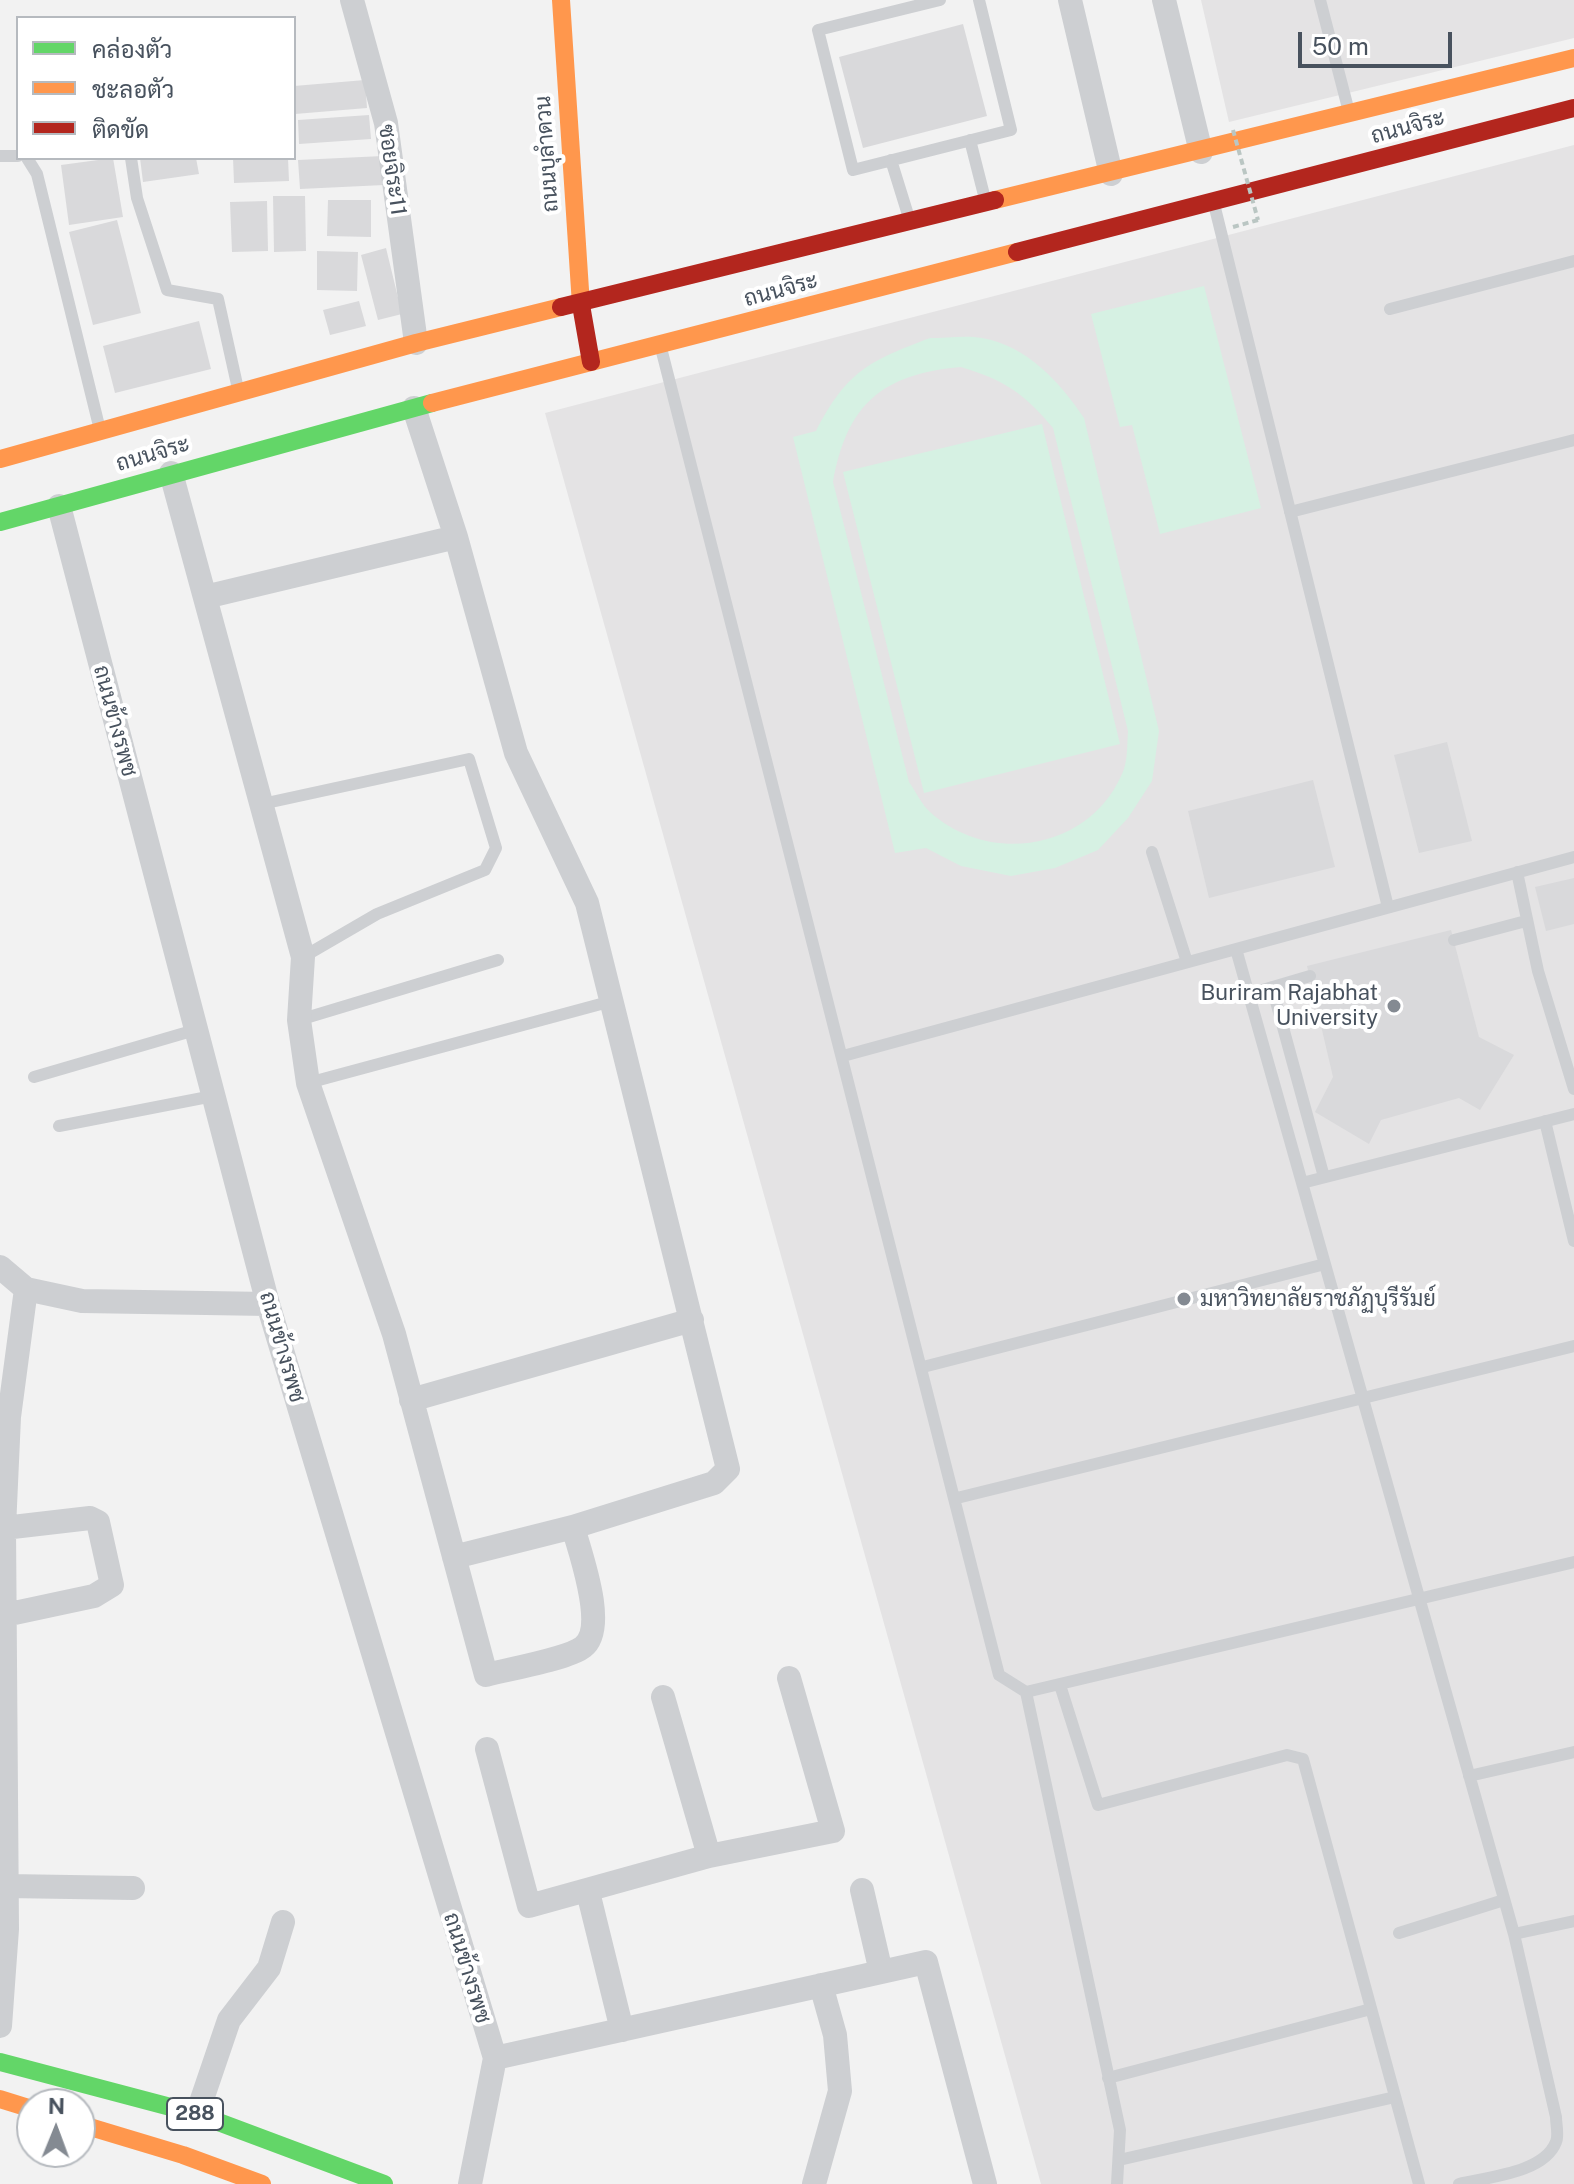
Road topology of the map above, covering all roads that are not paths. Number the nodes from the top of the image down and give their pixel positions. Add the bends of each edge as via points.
1 (352, 0) edge
2 (561, 0) edge
3 (940, 0) edge
4 (979, 0) edge
5 (1070, 0) edge
6 (1164, 0) edge
7 (1320, 0) edge
8 (1574, 58) edge
9 (1574, 108) edge
10 (1350, 115) junction
11 (970, 140) junction
12 (1201, 152) junction
13 (28, 160) edge
14 (131, 160) edge
15 (891, 160) junction
16 (1111, 174) junction
17 (1213, 202) junction
18 (987, 205) junction
19 (911, 224) junction
20 (1574, 261) edge
21 (581, 305) junction
22 (1390, 309) dead end
23 (416, 343) junction
24 (661, 347) junction
25 (591, 362) junction
26 (238, 390) junction
27 (414, 408) junction
28 (100, 430) junction
29 (1574, 440) edge
30 (0, 459) edge
31 (171, 473) junction
32 (59, 506) junction
33 (1290, 512) junction
34 (0, 522) edge
35 (456, 537) junction
36 (205, 597) junction
37 (262, 804) junction
38 (1152, 852) dead end
39 (1574, 857) edge
40 (1517, 872) junction
41 (1388, 907) junction
42 (1526, 921) junction
43 (1454, 940) dead end
44 (1236, 949) junction
45 (303, 957) junction
46 (498, 960) dead end
47 (1187, 962) junction
48 (1310, 976) dead end
49 (1272, 987) junction
50 (1249, 994) junction
51 (612, 1001) junction
52 (299, 1020) junction
53 (195, 1030) junction
54 (843, 1056) junction
55 (34, 1077) dead end
56 (308, 1083) junction
57 (1574, 1089) edge
58 (213, 1096) junction
59 (1574, 1114) edge
60 (1545, 1121) junction
61 (59, 1126) dead end
62 (1324, 1177) junction
63 (1302, 1183) junction
64 (1569, 1202) edge
65 (1574, 1241) edge
66 (1325, 1264) junction
67 (0, 1267) edge
68 (26, 1289) junction
69 (268, 1304) junction
70 (692, 1320) junction
71 (1574, 1346) edge
72 (923, 1367) junction
73 (1363, 1397) junction
74 (411, 1400) junction
75 (4, 1421) edge
76 (957, 1498) junction
77 (573, 1527) junction
78 (4, 1528) junction
79 (454, 1557) junction
80 (1574, 1562) edge
81 (1420, 1600) junction
82 (5, 1615) junction
83 (789, 1678) dead end
84 (1060, 1685) junction
85 (1026, 1692) junction
86 (663, 1697) dead end
87 (487, 1749) dead end
88 (1574, 1752) edge
89 (1469, 1776) junction
90 (709, 1856) junction
91 (7, 1886) junction
92 (133, 1888) dead end
93 (862, 1890) dead end
94 (588, 1892) junction
95 (1504, 1900) junction
96 (1574, 1921) edge
97 (283, 1922) dead end
98 (1399, 1933) dead end
99 (1514, 1934) junction
100 (881, 1972) junction
101 (821, 1985) junction
102 (1371, 2009) junction
103 (0, 2026) edge
104 (622, 2030) junction
105 (495, 2058) junction
106 (0, 2062) edge
107 (1108, 2078) junction
108 (1395, 2097) junction
109 (197, 2114) junction
110 (96, 2129) edge
111 (1119, 2160) junction
112 (262, 2184) edge
113 (384, 2184) edge
114 (470, 2184) edge
115 (814, 2184) edge
116 (985, 2184) edge
117 (1117, 2184) edge
118 (1419, 2184) edge
119 (1459, 2184) edge

1 - 23 street, ซอยจิระ11 via 386,123
2 - 21 main road, ถนนบุลำดวน
3 - 15 lane via 818,30 853,170
4 - 11 lane via 1011,130
5 - 16 street
6 - 12 street
7 - 10 lane
8 - 10 main road, ถนนจิระ
9 - 17 main road, ถนนจิระ
10 - 12 main road, ถนนจิระ
11 - 15 lane
11 - 18 lane
12 - 16 main road, ถนนจิระ
13 - 28 lane via 40,186
14 - 26 lane via 137,198 167,290 218,299
15 - 19 lane
16 - 18 main road, ถนนจิระ
17 - 24 main road, ถนนจิระ
17 - 33 lane
18 - 19 main road, ถนนจิระ
19 - 21 main road, ถนนจิระ
20 - 22 lane
21 - 23 main road, ถนนจิระ
21 - 25 main road, ถนนบุลำดวน
23 - 26 main road, ถนนจิระ
24 - 25 main road, ถนนจิระ
24 - 54 lane
25 - 27 main road, ถนนจิระ
26 - 28 main road, ถนนจิระ
27 - 31 main road, ถนนจิระ
27 - 35 street
28 - 30 main road, ถนนจิระ
29 - 33 lane
31 - 32 main road, ถนนจิระ
31 - 36 street
32 - 34 main road, ถนนจิระ
32 - 53 street, ถนนข้างรพช
33 - 41 lane
35 - 36 street
35 - 51 street via 516,753 587,903
36 - 37 street
37 - 45 street
37 - 45 lane via 469,759 496,848 485,870 377,914
38 - 47 lane
39 - 40 lane
40 - 41 lane
40 - 42 lane
41 - 44 lane
42 - 43 lane
42 - 57 lane
44 - 47 lane
44 - 50 lane
45 - 52 street
46 - 52 lane
47 - 54 lane
48 - 49 lane
49 - 50 lane
49 - 62 lane
50 - 63 lane
51 - 56 lane
51 - 70 street
52 - 56 street
53 - 55 lane
53 - 58 street, ถนนข้างรพช
54 - 72 lane
56 - 74 street via 394,1334
58 - 61 lane
58 - 69 street, ถนนข้างรพช
59 - 60 lane
60 - 62 lane
60 - 64 lane
62 - 63 lane
63 - 66 lane
64 - 65 lane
66 - 72 lane
66 - 73 lane
67 - 68 street
68 - 69 street via 82,1301
68 - 75 street
69 - 105 street, ถนนข้างรพช
70 - 74 street
70 - 77 street via 728,1469 714,1483
71 - 73 lane
72 - 76 lane
73 - 76 lane
73 - 81 lane
74 - 79 street
75 - 78 street
76 - 85 lane via 999,1675
77 - 79 street
77 - 79 street via 591,1595 589,1641 568,1654 486,1675
78 - 82 street
78 - 82 street via 90,1518 98,1522 112,1585 94,1596
80 - 81 lane
81 - 84 lane
81 - 89 lane
82 - 91 street
83 - 90 street via 833,1831
84 - 85 lane
84 - 102 lane via 1098,1805 1287,1755 1303,1759
85 - 107 lane
86 - 90 street
87 - 94 street via 529,1906
88 - 89 lane
89 - 95 lane
90 - 94 street
91 - 92 street
91 - 103 street
93 - 100 street
94 - 104 street
95 - 98 lane
95 - 99 lane
96 - 99 lane
97 - 109 street via 269,1968 229,2020
99 - 119 lane via 1558,2139 1548,2155 1527,2167
100 - 101 street
100 - 116 street via 926,1962
101 - 104 street
101 - 115 street via 835,2035 840,2091
102 - 107 lane
102 - 108 lane
104 - 105 street
105 - 114 street, ถนนข้างรพช
106 - 109 main road, 288
107 - 111 lane via 1120,2130
108 - 111 lane
108 - 118 lane
109 - 113 main road, 288
110 - 112 main road, 288
111 - 117 lane

